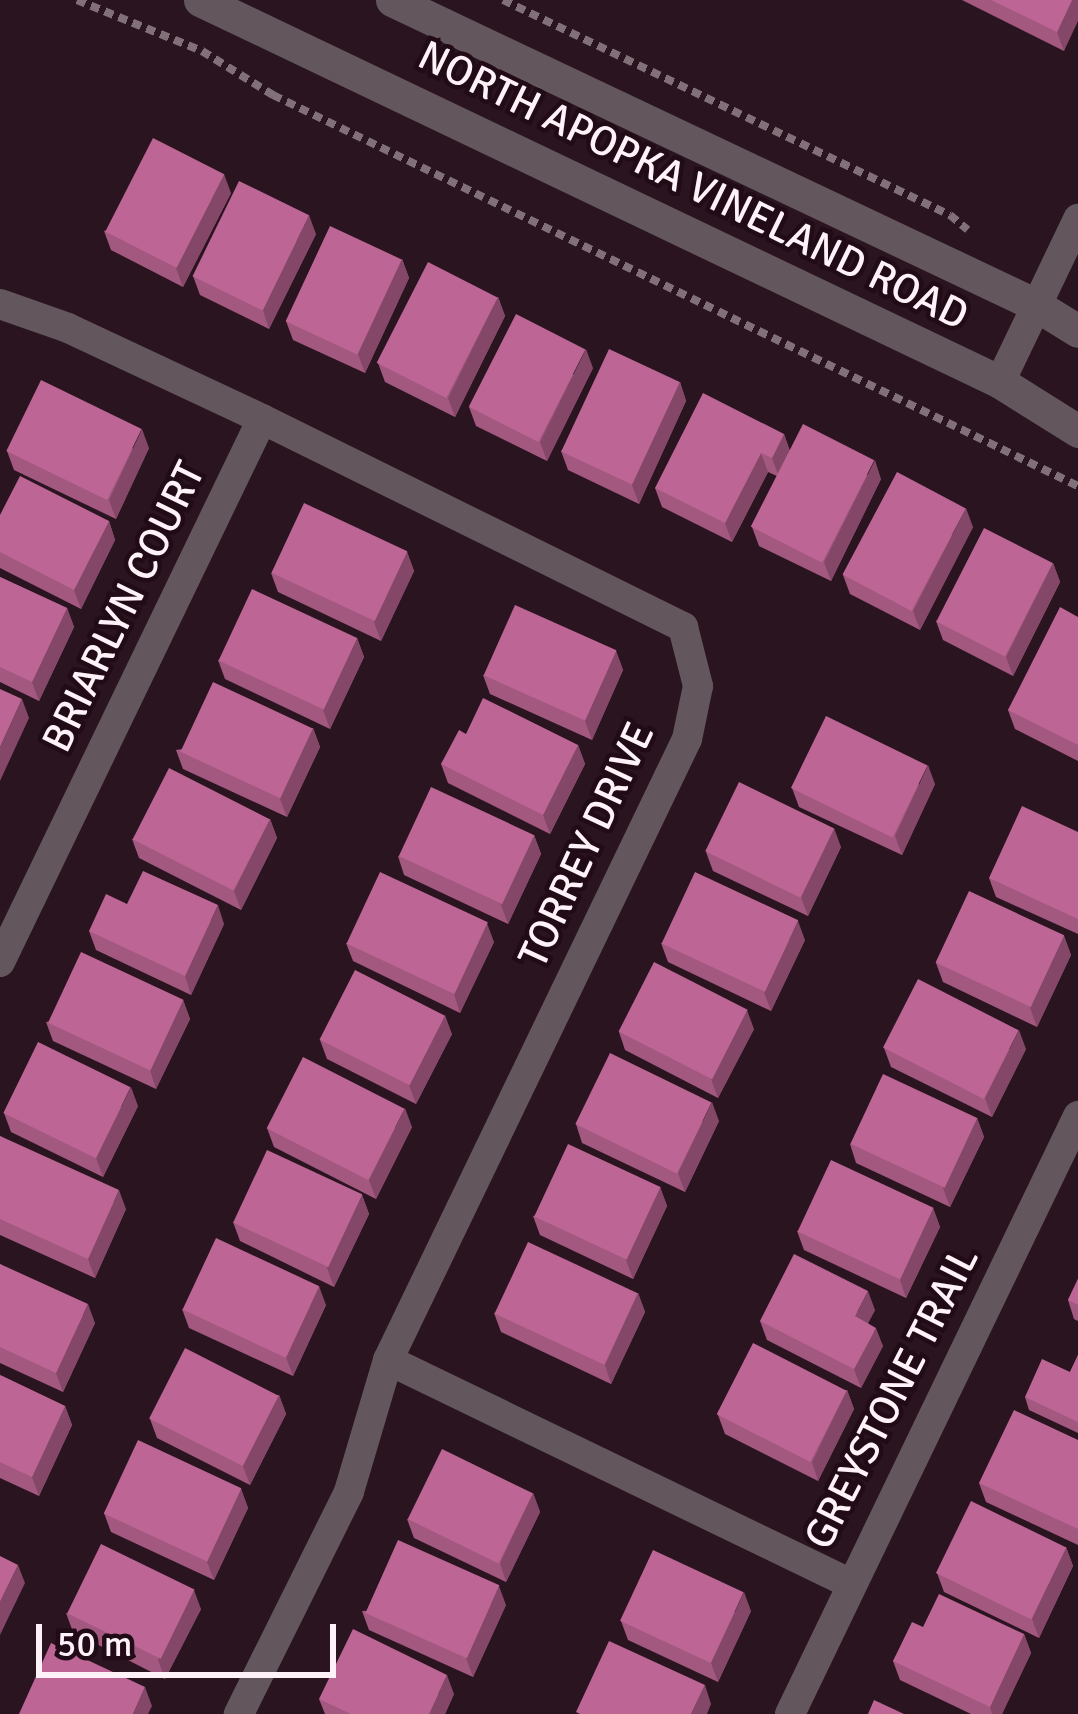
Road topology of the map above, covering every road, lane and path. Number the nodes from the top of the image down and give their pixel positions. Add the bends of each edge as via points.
1 (77, 0) edge
2 (200, 0) edge
3 (392, 0) edge
4 (503, 0) edge
5 (1078, 219) edge
6 (977, 237) dead end
7 (0, 304) edge
8 (1036, 305) junction
9 (1078, 331) edge
10 (1000, 382) junction
11 (262, 419) junction
12 (1078, 431) edge
13 (1078, 486) edge
14 (0, 962) edge
15 (1078, 1116) edge
16 (388, 1360) junction
17 (851, 1584) junction
18 (239, 1714) edge
19 (790, 1714) edge

1 - 13 path via 202,51 273,95
2 - 10 street, NORTH APOPKA VINELAND ROAD
3 - 8 street, NORTH APOPKA VINELAND ROAD
4 - 6 path via 950,215
5 - 8 street
7 - 11 street, TORREY DRIVE
8 - 9 street, NORTH APOPKA VINELAND ROAD
8 - 10 street
10 - 12 street, NORTH APOPKA VINELAND ROAD
11 - 14 street, BRIARLYN COURT
11 - 16 street, TORREY DRIVE via 683,627 698,686 687,739
15 - 17 street, GREYSTONE TRAIL
16 - 17 street, GREYSTONE TRAIL
16 - 18 street, TORREY DRIVE via 349,1492
17 - 19 street

